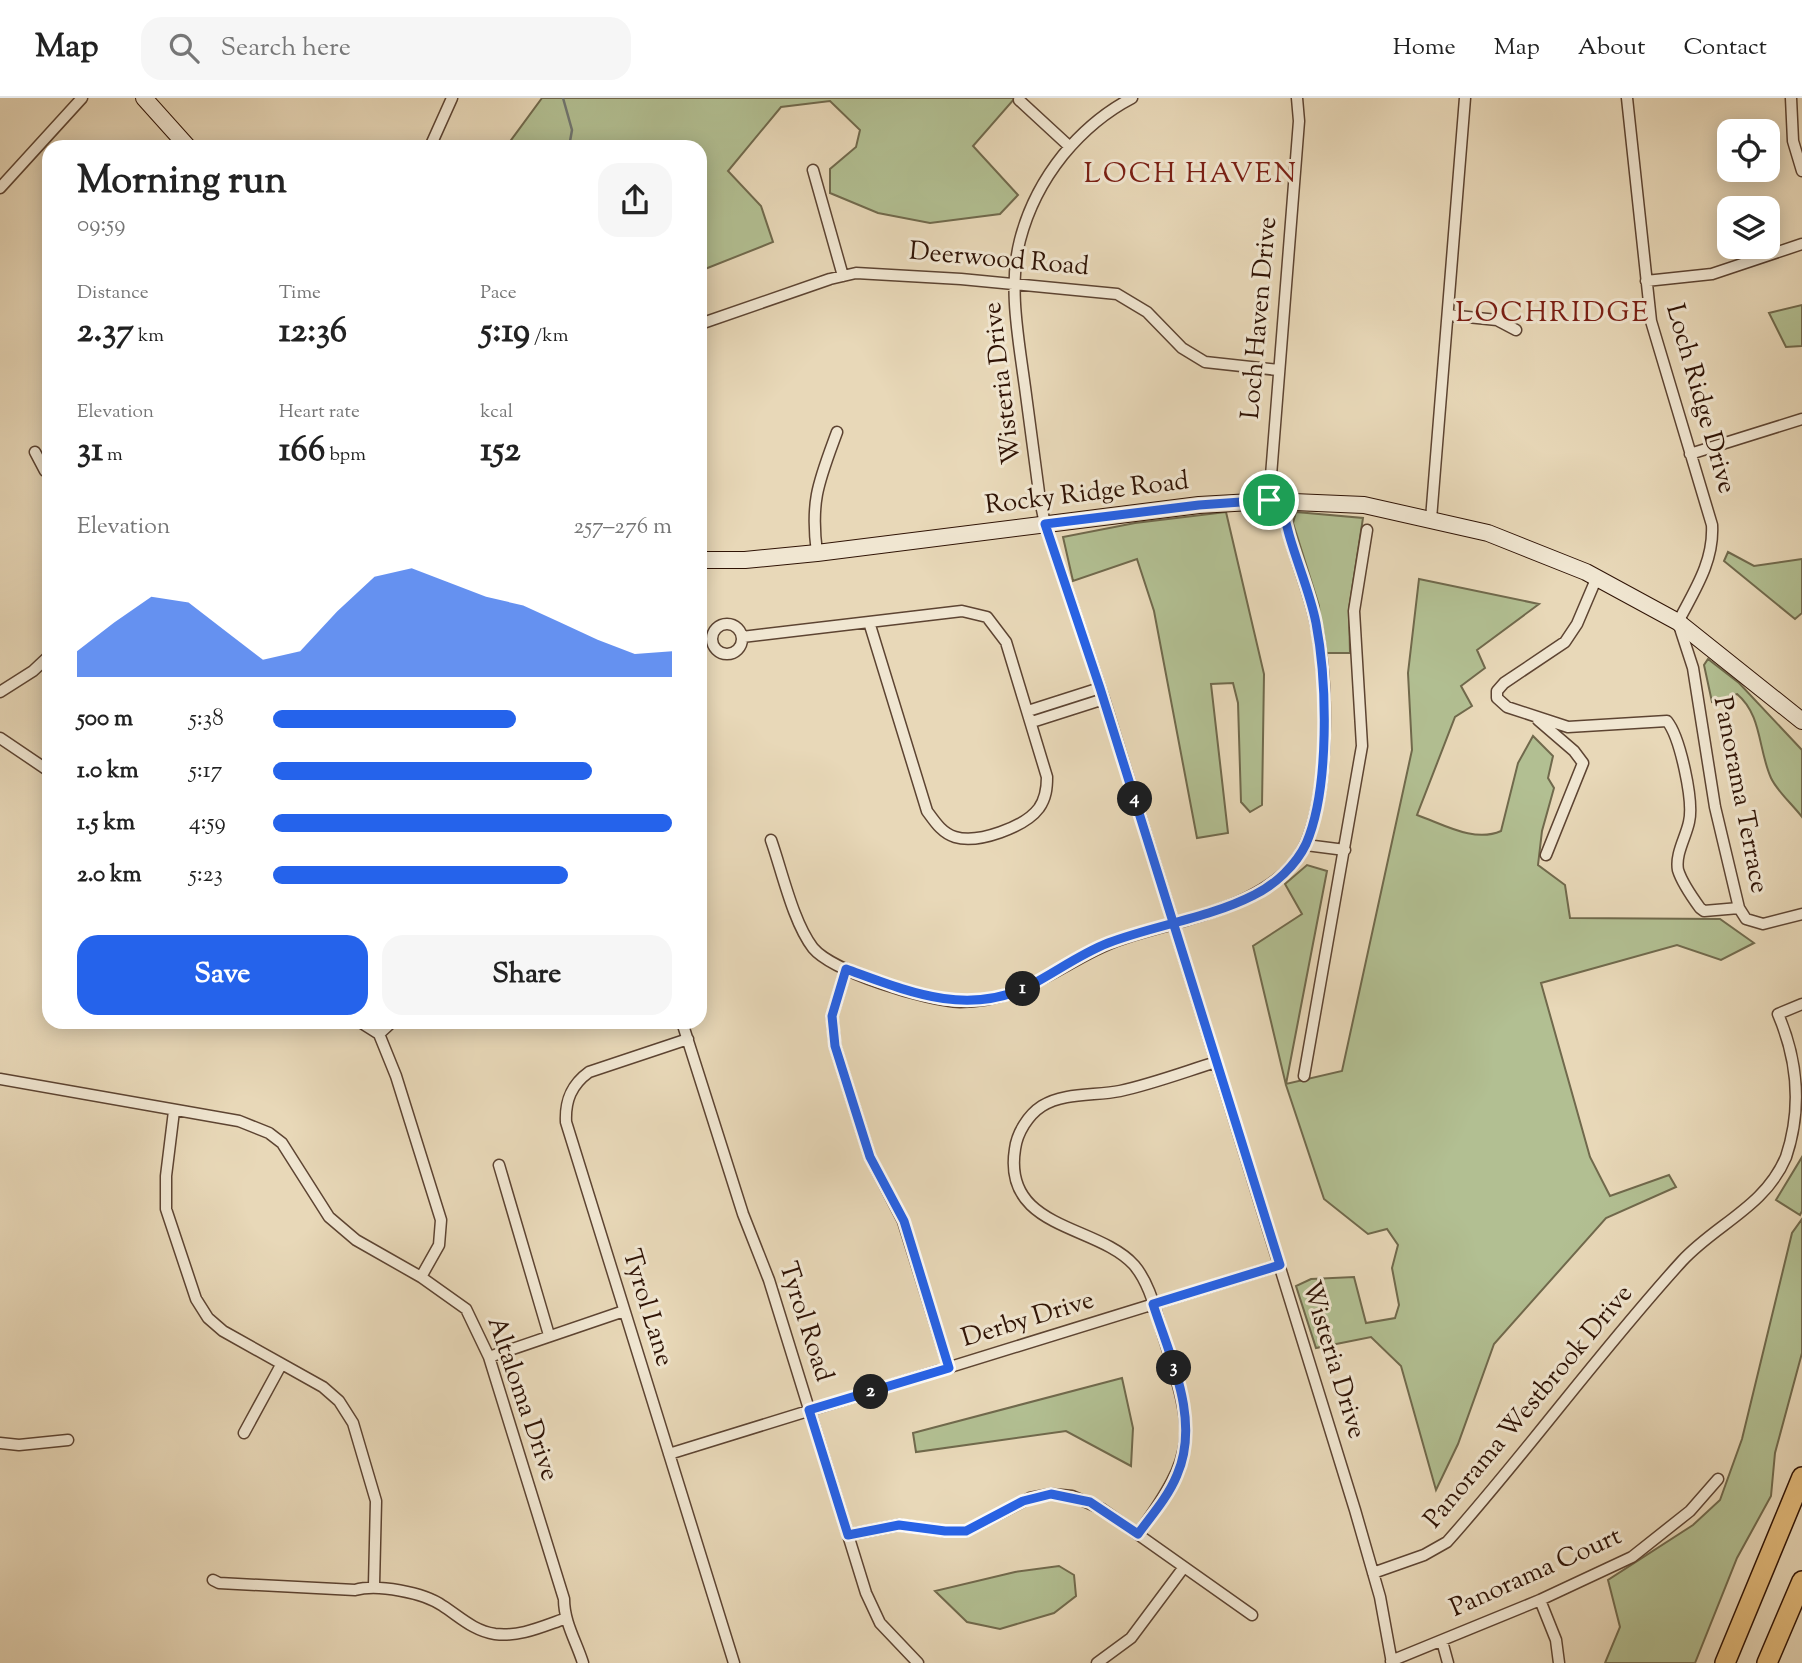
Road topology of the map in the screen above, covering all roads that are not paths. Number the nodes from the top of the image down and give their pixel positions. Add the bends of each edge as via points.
1 (82, 98) edge
2 (144, 98) edge
3 (452, 98) edge
4 (1132, 98) edge
5 (1297, 98) edge
6 (1465, 98) edge
7 (1627, 98) edge
8 (1791, 98) edge
9 (1019, 100) dead end
10 (44, 140) edge
11 (182, 140) edge
12 (433, 140) edge
13 (42, 142) edge
14 (1070, 147) junction
15 (813, 170) dead end
16 (1802, 171) edge
17 (0, 188) edge
18 (1802, 244) edge
19 (843, 276) junction
20 (1646, 281) junction
21 (1015, 283) junction
22 (1448, 315) junction
23 (707, 322) edge
24 (1516, 330) dead end
25 (1278, 370) junction
26 (1802, 419) edge
27 (837, 432) dead end
28 (35, 452) dead end
29 (1690, 454) junction
30 (42, 462) edge
31 (1276, 501) junction
32 (1431, 519) junction
33 (1045, 524) junction
34 (1367, 530) dead end
35 (817, 553) junction
36 (707, 560) edge
37 (1597, 577) junction
38 (869, 622) junction
39 (1678, 622) junction
40 (742, 637) dead end
41 (42, 663) edge
42 (0, 692) edge
43 (1102, 693) junction
44 (1534, 715) junction
45 (1030, 716) junction
46 (1802, 721) edge
47 (0, 738) edge
48 (42, 766) edge
49 (771, 840) dead end
50 (1306, 845) junction
51 (1345, 850) junction
52 (1546, 855) dead end
53 (1739, 908) junction
54 (1802, 914) edge
55 (1172, 922) junction
56 (846, 969) junction
57 (1802, 1004) edge
58 (371, 1029) edge
59 (384, 1029) edge
60 (684, 1029) edge
61 (379, 1034) junction
62 (688, 1039) junction
63 (1216, 1062) junction
64 (1304, 1076) dead end
65 (0, 1079) edge
66 (174, 1111) junction
67 (499, 1165) dead end
68 (1280, 1265) junction
69 (421, 1277) junction
70 (1153, 1304) junction
71 (624, 1311) junction
72 (549, 1335) junction
73 (489, 1357) junction
74 (281, 1365) junction
75 (949, 1368) junction
76 (809, 1410) junction
77 (244, 1433) dead end
78 (68, 1440) dead end
79 (0, 1443) edge
80 (669, 1454) junction
81 (1802, 1477) edge
82 (1718, 1479) dead end
83 (1138, 1534) junction
84 (848, 1535) junction
85 (1184, 1566) junction
86 (1373, 1573) junction
87 (213, 1580) dead end
88 (1802, 1581) edge
89 (374, 1585) junction
90 (1540, 1600) junction
91 (1252, 1615) dead end
92 (564, 1619) junction
93 (1442, 1641) junction
94 (1392, 1662) edge
95 (583, 1663) edge
96 (734, 1663) edge
97 (918, 1663) edge
98 (1097, 1663) edge
99 (1448, 1663) edge
100 (1559, 1663) edge
101 (1725, 1663) edge
102 (1767, 1663) edge

1 - 10 street
2 - 11 main road
3 - 12 street
4 - 14 street, Wisteria Drive via 1114,107
5 - 25 street, Loch Haven Drive via 1299,121
6 - 22 street
7 - 20 street, Loch Ridge Drive
8 - 16 street via 1793,141
9 - 14 street
13 - 17 street
14 - 21 street, Wisteria Drive via 1046,177 1030,209 1019,242
15 - 19 street
18 - 20 street via 1712,274
19 - 21 street, Deerwood Road via 889,273
19 - 23 street, Deerwood Road
20 - 29 street, Loch Ridge Drive via 1656,343
21 - 25 street, Deerwood Road via 1117,294 1147,312 1182,348 1205,362
21 - 33 street, Wisteria Drive
22 - 24 street via 1497,320
22 - 32 street
25 - 31 street, Loch Haven Drive
26 - 29 street
27 - 35 street via 815,493
28 - 30 street
29 - 39 street, Loch Ridge Drive via 1712,525 1713,543 1704,573
31 - 32 main road, Rocky Ridge Road via 1364,505
31 - 33 main road, Rocky Ridge Road via 1187,506
31 - 50 street, Loch Haven Drive via 1316,624 1325,712 1315,809
32 - 37 main road, Rocky Ridge Road via 1523,545
33 - 35 main road, Rocky Ridge Road
33 - 43 street, Wisteria Drive
34 - 51 street via 1354,611 1362,746
35 - 36 main road, Rocky Ridge Road
37 - 39 main road, Rocky Ridge Road
37 - 44 street via 1565,642 1497,691 1497,698 1507,707
38 - 40 street
38 - 45 street via 962,611 987,617 1006,642
38 - 45 street via 927,811 944,831 975,838 1022,821 1038,809 1047,777
39 - 46 main road, Rocky Ridge Road
39 - 53 street, Panorama Terrace via 1692,668 1715,807
41 - 42 street
43 - 45 street
43 - 55 street, Wisteria Drive
44 - 52 street via 1583,763
44 - 53 street via 1569,727 1667,721 1674,732 1690,797 1690,820 1678,869 1704,911
47 - 48 street
49 - 56 street via 812,946
50 - 51 street
50 - 55 street via 1284,873 1254,895
51 - 64 street
53 - 54 street, Panorama Terrace via 1746,919 1763,925
55 - 56 street via 1097,947 1030,985 983,1000 932,999
55 - 63 street, Wisteria Drive
56 - 75 street via 832,1016 835,1046 870,1157 904,1221
57 - 86 street, Panorama Westbrook Drive via 1778,1014 1796,1065 1798,1099 1777,1176 1746,1211 1677,1266 1447,1542
58 - 61 street
59 - 61 street
60 - 62 street, Tyrol Road
61 - 69 street via 441,1220 439,1245
62 - 71 street, Tyrol Lane via 589,1072 576,1083 566,1105 568,1132
62 - 76 street, Tyrol Road
63 - 68 street, Wisteria Drive
63 - 70 street via 1123,1090 1049,1102 1031,1116 1017,1139 1017,1181 1034,1207 1052,1221 1125,1257 1140,1273
65 - 66 street, Altaloma Drive
66 - 69 street, Altaloma Drive via 239,1121 269,1133 296,1161 328,1217 356,1240
66 - 74 street via 166,1209 196,1299 223,1331
67 - 72 street
68 - 70 street, Derby Drive
68 - 86 street, Wisteria Drive
69 - 73 street, Altaloma Drive via 466,1309
70 - 75 street, Derby Drive
70 - 83 street via 1183,1402 1187,1435 1175,1479
71 - 72 street
71 - 80 street, Tyrol Lane
72 - 73 street
73 - 92 street, Altaloma Drive via 564,1599
74 - 77 street
74 - 89 street via 323,1387 353,1423 376,1501
75 - 76 street, Derby Drive
76 - 80 street, Derby Drive
76 - 84 street, Tyrol Road
78 - 79 street
80 - 96 street, Tyrol Lane
81 - 101 highway
82 - 90 street, Panorama Court via 1690,1511 1633,1557
83 - 84 street via 1090,1502 1051,1494 1023,1501 966,1531 899,1525
83 - 85 street
84 - 97 street, Tyrol Road via 880,1623
85 - 91 street
85 - 98 street via 1130,1638
86 - 94 street, Wisteria Drive
87 - 89 street via 355,1590
88 - 102 highway
89 - 92 street via 429,1599 466,1624 493,1634 517,1634
90 - 93 street, Panorama Court
90 - 100 street via 1556,1640
92 - 95 street, Altaloma Drive via 575,1635
93 - 94 street, Panorama Court
93 - 99 street

